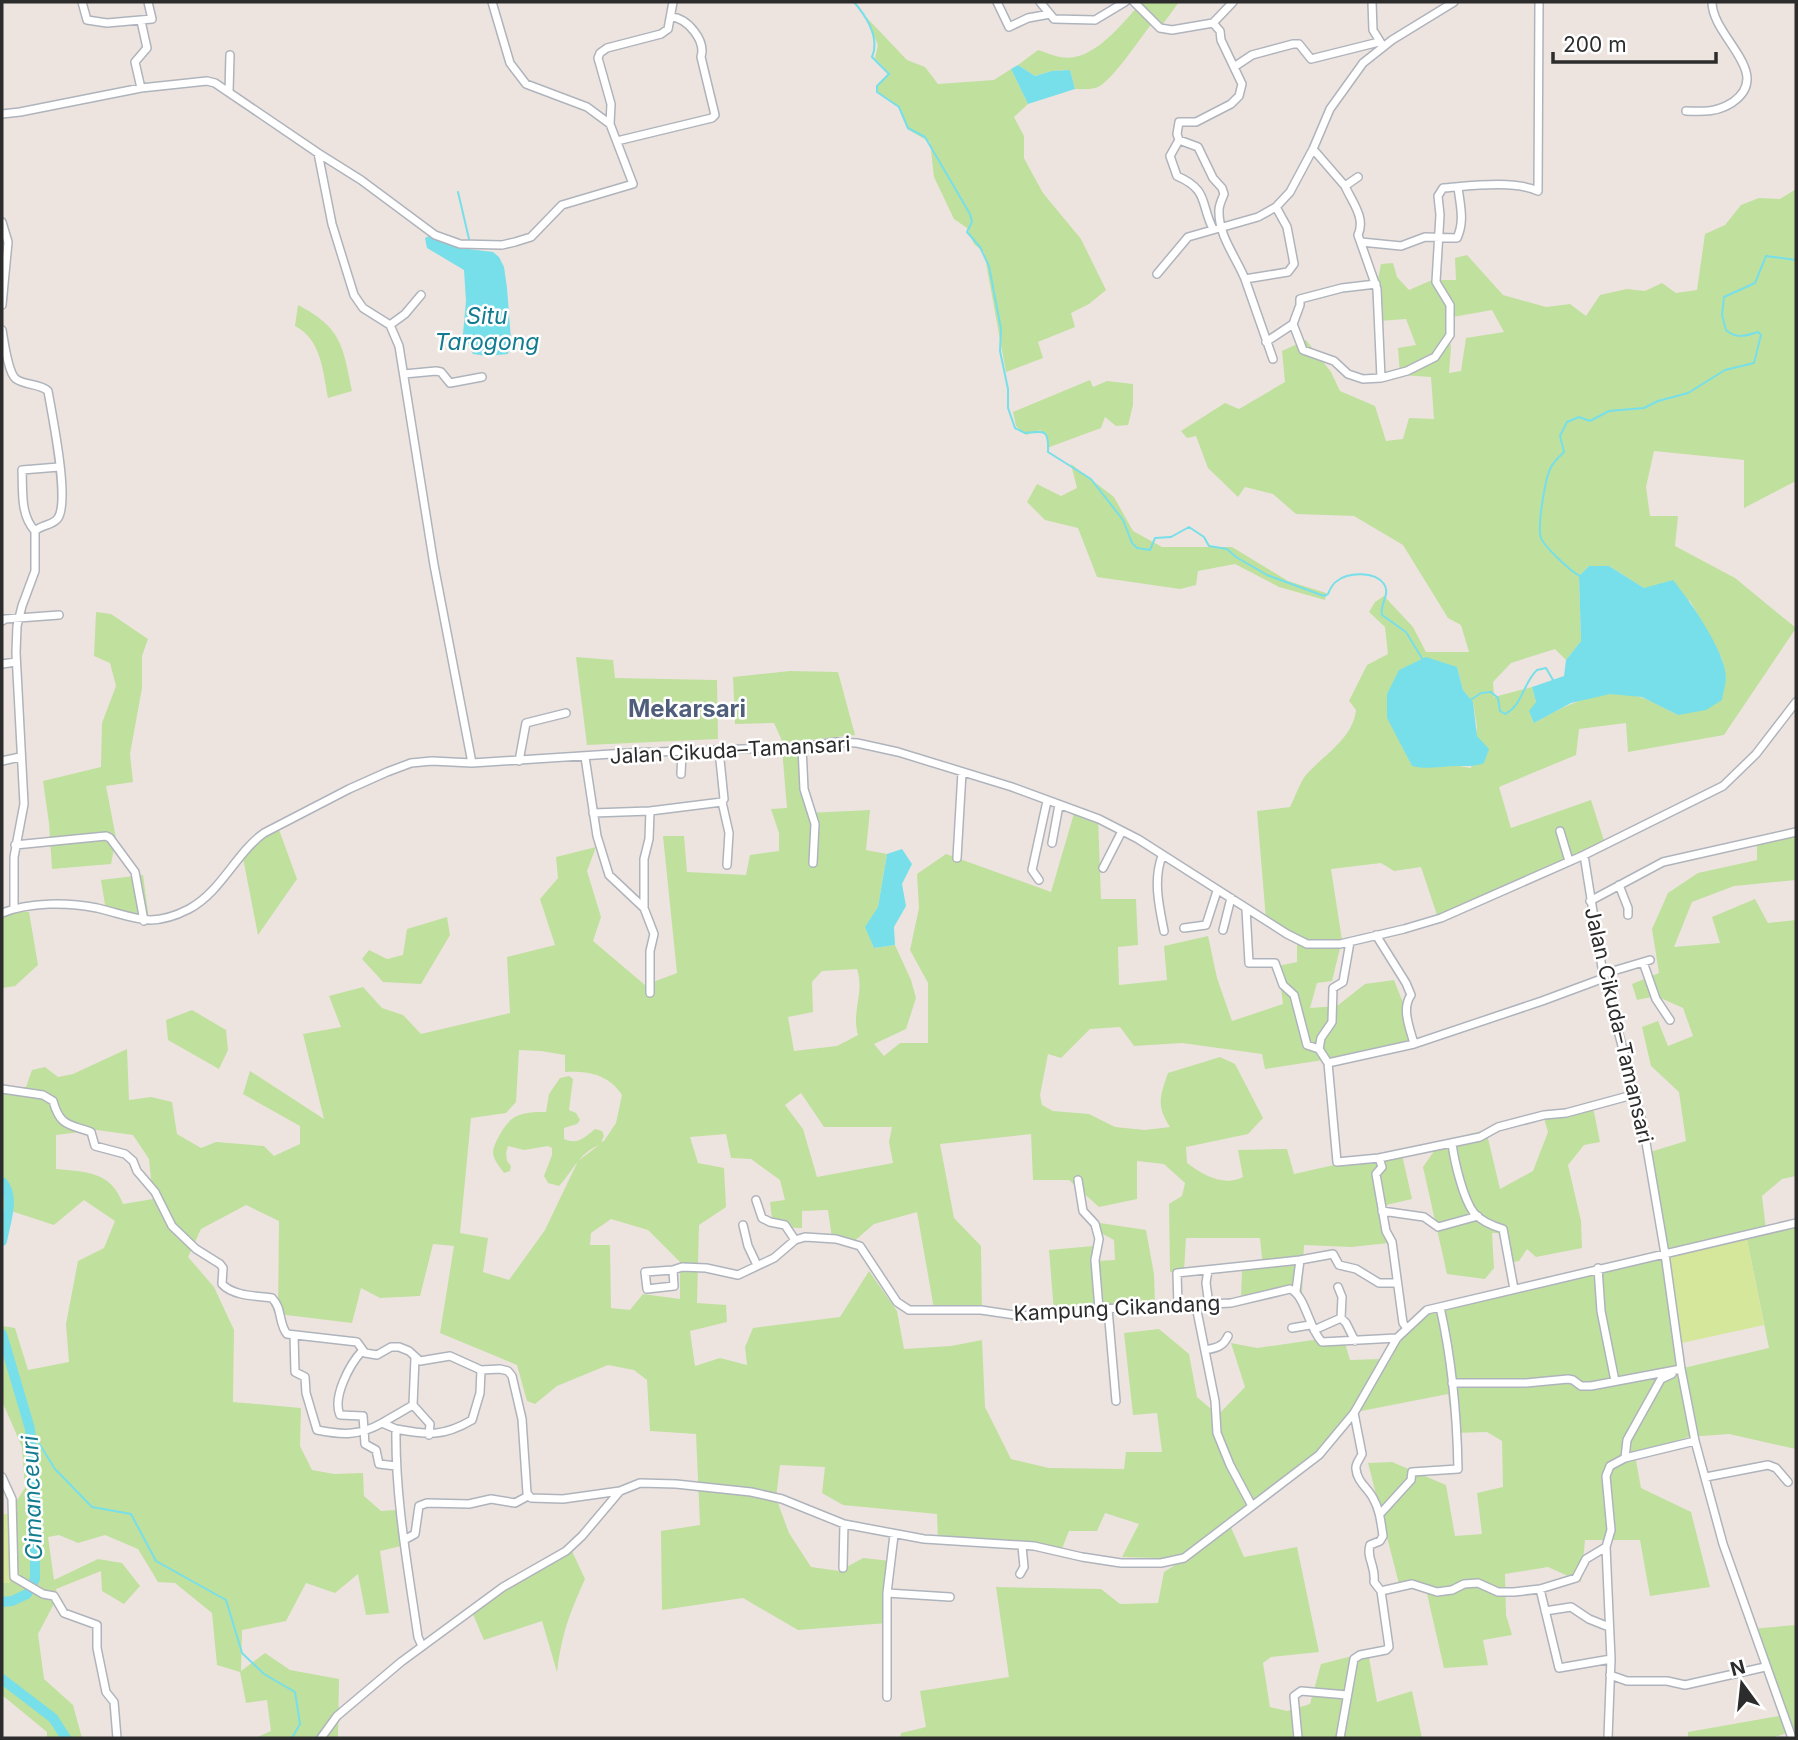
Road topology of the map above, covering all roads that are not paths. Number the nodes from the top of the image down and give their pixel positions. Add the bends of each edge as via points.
1 (82, 2) edge
2 (148, 2) edge
3 (492, 2) edge
4 (673, 2) edge
5 (997, 2) edge
6 (1040, 2) edge
7 (1125, 2) edge
8 (1134, 2) edge
9 (1233, 2) edge
10 (1372, 2) edge
11 (1454, 2) edge
12 (1539, 2) edge
13 (1712, 2) edge
14 (1050, 14) junction
15 (671, 17) junction
16 (141, 20) junction
17 (1213, 23) junction
18 (1381, 44) junction
19 (230, 55) dead end
20 (1234, 67) junction
21 (141, 88) junction
22 (229, 92) junction
23 (1686, 111) dead end
24 (2, 114) edge
25 (610, 124) junction
26 (1179, 140) junction
27 (617, 141) junction
28 (1313, 149) junction
29 (318, 153) junction
30 (1358, 177) dead end
31 (1345, 186) junction
32 (1458, 187) junction
33 (1276, 207) junction
34 (2, 222) edge
35 (1222, 226) junction
36 (1213, 229) junction
37 (1439, 237) junction
38 (1362, 243) junction
39 (1157, 274) dead end
40 (1245, 279) junction
41 (1376, 284) junction
42 (421, 295) dead end
43 (2, 305) edge
44 (1293, 324) junction
45 (390, 326) junction
46 (2, 330) edge
47 (1266, 342) junction
48 (1273, 359) dead end
49 (404, 374) junction
50 (482, 377) dead end
51 (1381, 378) junction
52 (59, 467) junction
53 (35, 531) junction
54 (59, 615) dead end
55 (18, 619) junction
56 (2, 621) edge
57 (16, 662) junction
58 (2, 663) edge
59 (1796, 702) edge
60 (566, 713) dead end
61 (802, 747) junction
62 (719, 750) junction
63 (682, 751) junction
64 (20, 757) junction
65 (585, 757) junction
66 (2, 761) edge
67 (519, 761) junction
68 (472, 763) junction
69 (962, 772) junction
70 (681, 774) dead end
71 (722, 802) junction
72 (1047, 802) junction
73 (1059, 805) junction
74 (650, 811) junction
75 (593, 813) junction
76 (1122, 831) junction
77 (1560, 831) dead end
78 (1796, 832) edge
79 (1052, 843) dead end
80 (15, 845) junction
81 (1584, 855) junction
82 (1162, 856) junction
83 (957, 858) dead end
84 (1569, 861) junction
85 (813, 863) dead end
86 (727, 865) dead end
87 (1103, 869) dead end
88 (1039, 880) dead end
89 (1619, 885) junction
90 (1217, 891) junction
91 (1231, 898) junction
92 (1590, 901) junction
93 (15, 908) junction
94 (644, 908) junction
95 (1246, 909) junction
96 (2, 914) edge
97 (1628, 915) dead end
98 (144, 921) junction
99 (1184, 929) dead end
100 (1223, 930) dead end
101 (1164, 931) dead end
102 (1376, 935) junction
103 (1350, 942) junction
104 (1603, 976) junction
105 (650, 993) dead end
106 (1670, 1020) dead end
107 (1414, 1044) junction
108 (1319, 1049) junction
109 (1328, 1063) junction
110 (2, 1089) edge
111 (1636, 1094) junction
112 (1452, 1143) junction
113 (1379, 1158) junction
114 (1078, 1180) dead end
115 (756, 1200) dead end
116 (1382, 1211) junction
117 (1478, 1216) junction
118 (1796, 1223) edge
119 (743, 1225) dead end
120 (795, 1240) junction
121 (1665, 1254) junction
122 (1300, 1260) junction
123 (757, 1265) junction
124 (1598, 1268) junction
125 (673, 1270) dead end
126 (1208, 1270) junction
127 (1397, 1283) junction
128 (1338, 1287) dead end
129 (1514, 1289) junction
130 (1296, 1291) junction
131 (1209, 1305) junction
132 (1178, 1306) junction
133 (1196, 1306) junction
134 (1440, 1307) junction
135 (1099, 1309) junction
136 (1108, 1309) junction
137 (1341, 1318) junction
138 (1312, 1327) junction
139 (1406, 1327) junction
140 (1292, 1328) dead end
141 (294, 1335) junction
142 (1228, 1336) dead end
143 (1397, 1338) junction
144 (1354, 1341) junction
145 (1205, 1350) junction
146 (362, 1351) junction
147 (415, 1358) junction
148 (1681, 1369) junction
149 (481, 1370) junction
150 (1615, 1381) junction
151 (1452, 1383) junction
152 (1116, 1401) dead end
153 (413, 1405) junction
154 (1354, 1413) junction
155 (382, 1423) junction
156 (396, 1429) junction
157 (366, 1432) junction
158 (429, 1435) junction
159 (1695, 1441) junction
160 (1625, 1458) junction
161 (396, 1466) junction
162 (2, 1477) edge
163 (1706, 1478) junction
164 (1788, 1482) dead end
165 (620, 1492) junction
166 (528, 1496) junction
167 (1252, 1506) junction
168 (1380, 1514) junction
169 (844, 1524) junction
170 (894, 1535) junction
171 (404, 1540) junction
172 (1022, 1546) junction
173 (1606, 1547) junction
174 (843, 1568) dead end
175 (1020, 1574) dead end
176 (1540, 1589) junction
177 (1381, 1591) junction
178 (887, 1594) junction
179 (950, 1597) dead end
180 (1545, 1611) junction
181 (1609, 1627) junction
182 (422, 1646) junction
183 (1611, 1659) junction
184 (1765, 1667) junction
185 (1610, 1675) junction
186 (1347, 1695) junction
187 (887, 1697) dead end
188 (117, 1738) edge
189 (321, 1738) edge
190 (1298, 1738) edge
191 (1340, 1738) edge
192 (1608, 1738) edge
193 (1792, 1738) edge

1 - 16 street via 89,22
2 - 16 street via 152,19
3 - 25 street via 510,63 526,84 587,107
4 - 15 street
5 - 14 street via 1009,27
6 - 14 street
7 - 14 street via 1095,20 1054,19
8 - 17 street via 1160,28 1188,29
9 - 17 street
10 - 18 street via 1373,30
11 - 18 street
12 - 32 street via 1538,191 1525,185
13 - 23 street via 1712,12 1744,66 1748,82 1742,96 1726,107
15 - 25 street via 661,34 600,53 611,104
15 - 27 street via 685,22 702,42 701,57 715,115
16 - 21 street via 147,48 135,62
17 - 20 street
18 - 20 street via 1311,59 1299,44 1293,44 1252,55
18 - 28 street via 1341,92
19 - 22 street
20 - 26 street via 1242,84 1239,96 1196,122 1179,122
21 - 22 street via 207,81
21 - 24 street
22 - 29 street
25 - 27 street
26 - 35 street via 1198,147 1222,188 1218,209
26 - 36 street via 1170,156 1177,176 1193,183 1207,206
27 - 29 street via 633,184 562,205 531,237 502,245 460,244 436,235
28 - 31 street
28 - 33 street via 1290,192
29 - 45 street via 332,224 354,295 363,309
30 - 31 street
31 - 38 street via 1361,218 1358,235
32 - 37 street via 1443,188 1438,195
32 - 37 street via 1461,229 1457,238
33 - 35 street
33 - 40 street via 1287,227 1292,269
34 - 43 street via 8,242
35 - 36 street
35 - 40 street
36 - 39 street via 1188,237
37 - 38 street via 1401,246
37 - 51 street via 1436,282 1450,305 1450,335 1435,357
38 - 41 street
40 - 47 street
41 - 44 street via 1300,299
41 - 51 street
42 - 45 street
44 - 47 street
44 - 51 street via 1303,349 1334,361 1348,374
45 - 49 street
46 - 52 street via 16,379 48,391
47 - 48 street
49 - 50 street via 436,371 450,383
49 - 68 street
52 - 53 street via 60,516
52 - 53 street via 22,470 23,504 27,522
53 - 55 street via 36,571
54 - 55 street
55 - 56 street
55 - 57 street
57 - 58 street
57 - 64 street
59 - 81 street via 1756,754 1723,786
60 - 67 street via 526,723
61 - 62 street, Jalan Cikuda–Tamansari
61 - 69 street, Jalan Cikuda–Tamansari via 857,743
61 - 85 street via 804,789 815,824
62 - 63 street, Jalan Cikuda–Tamansari
62 - 71 street
63 - 65 street, Jalan Cikuda–Tamansari
63 - 70 street
64 - 66 street
64 - 80 street via 24,804
65 - 67 street, Jalan Cikuda–Tamansari
65 - 75 street
67 - 68 street, Jalan Cikuda–Tamansari
68 - 98 street, Jalan Cikuda–Tamansari via 411,764 349,789 256,839 199,903 177,914
69 - 72 street, Jalan Cikuda–Tamansari
69 - 83 street
71 - 74 street
71 - 86 street via 729,833
72 - 73 street, Jalan Cikuda–Tamansari
72 - 88 street via 1032,870
73 - 76 street, Jalan Cikuda–Tamansari
73 - 79 street
74 - 75 street
74 - 94 street
75 - 94 street via 610,874
76 - 82 street, Jalan Cikuda–Tamansari
76 - 87 street
77 - 84 street
78 - 89 street via 1663,862
80 - 93 street
80 - 98 street via 110,838 135,872
81 - 84 street, Jalan Cikuda–Tamansari
81 - 92 street, Jalan Cikuda–Tamansari
82 - 90 street, Jalan Cikuda–Tamansari
82 - 101 street via 1157,893
84 - 102 street, Jalan Cikuda–Tamansari via 1441,918
89 - 92 street
89 - 97 street
90 - 91 street, Jalan Cikuda–Tamansari
90 - 99 street via 1206,925
91 - 95 street, Jalan Cikuda–Tamansari
91 - 100 street
92 - 104 street, Jalan Cikuda–Tamansari
93 - 96 street
93 - 98 street via 77,905
94 - 105 street via 654,934
95 - 103 street, Jalan Cikuda–Tamansari via 1307,944
95 - 108 street via 1250,963 1275,963 1283,985 1294,995 1307,1045
102 - 103 street, Jalan Cikuda–Tamansari
102 - 107 street via 1411,995 1406,1010
103 - 108 street via 1343,982 1334,988 1332,1022
104 - 106 street via 1646,961 1656,999
104 - 107 street
104 - 111 street, Jalan Cikuda–Tamansari
107 - 109 street
108 - 109 street
109 - 113 street via 1337,1162
110 - 141 street via 43,1095 53,1101 62,1122 90,1132 95,1146 125,1154 155,1192 172,1226 220,1264 226,1288 272,1298 280,1308 283,1330
111 - 112 street via 1498,1127 1480,1137
111 - 121 street, Jalan Cikuda–Tamansari
112 - 113 street
112 - 117 street via 1456,1170
113 - 116 street via 1382,1167 1376,1174
114 - 135 street via 1083,1211 1095,1224 1098,1239
115 - 120 street via 762,1218 785,1225
116 - 117 street via 1424,1217 1438,1227
116 - 127 street
117 - 129 street via 1503,1229
118 - 121 street
119 - 123 street
120 - 123 street
120 - 135 street, Kampung Cikandang via 836,1239 860,1246 897,1302 909,1310 981,1310 1021,1316
121 - 124 street
121 - 148 street, Jalan Cikuda–Tamansari
122 - 126 street
122 - 127 street via 1333,1254 1339,1265 1379,1283
122 - 130 street
123 - 125 street via 738,1275 682,1267
124 - 129 street
124 - 150 street
126 - 131 street
126 - 132 street via 1177,1273
127 - 139 street
128 - 137 street
129 - 134 street
130 - 131 street, Kampung Cikandang
130 - 138 street
131 - 133 street, Kampung Cikandang
132 - 133 street, Kampung Cikandang
132 - 136 street, Kampung Cikandang
133 - 145 street
134 - 139 street via 1427,1310
134 - 151 street
135 - 136 street, Kampung Cikandang
136 - 152 street
137 - 138 street
137 - 144 street
138 - 140 street
138 - 144 street via 1322,1342
139 - 143 street
141 - 146 street via 357,1342
141 - 157 street via 295,1372 305,1377 317,1430
142 - 145 street via 1218,1348
143 - 144 street
143 - 154 street
145 - 167 street via 1217,1433
146 - 147 street via 377,1355 399,1347
146 - 157 street via 342,1384 338,1409 340,1415 363,1416
147 - 149 street via 424,1361 450,1356
147 - 153 street
148 - 150 street
148 - 159 street, Jalan Cikuda–Tamansari
148 - 160 street via 1661,1379 1627,1440
149 - 158 street via 472,1419 454,1431
149 - 166 street via 500,1369 512,1376 522,1419
150 - 151 street via 1581,1386 1568,1379
151 - 168 street via 1458,1469 1412,1472
153 - 155 street
153 - 158 street via 430,1424
154 - 167 street via 1319,1455
154 - 168 street via 1362,1454 1356,1470
155 - 156 street
155 - 157 street
156 - 158 street
156 - 161 street
157 - 161 street via 365,1444 376,1450 379,1464
159 - 160 street
159 - 163 street, Jalan Cikuda–Tamansari
160 - 173 street via 1610,1465 1606,1476 1611,1530
161 - 171 street
162 - 188 street via 12,1499 14,1577 54,1596 64,1613 97,1625 97,1648 106,1692 114,1702
163 - 164 street via 1768,1465
163 - 184 street, Jalan Cikuda–Tamansari
165 - 166 street via 537,1500
165 - 169 street via 640,1483 658,1483 751,1492
165 - 182 street via 566,1551 511,1581
166 - 171 street via 515,1503 491,1499 469,1504 427,1503 419,1506 415,1534
167 - 172 street via 1173,1562 1107,1561
168 - 177 street via 1383,1536 1368,1550 1374,1582
169 - 170 street
169 - 174 street
170 - 172 street
170 - 178 street
171 - 182 street
172 - 175 street
173 - 176 street via 1586,1559 1576,1578
173 - 181 street
176 - 177 street via 1498,1592 1478,1583 1437,1592 1412,1584
176 - 180 street
177 - 186 street via 1389,1647 1356,1656
178 - 179 street
178 - 187 street
180 - 181 street via 1572,1607
180 - 183 street via 1559,1668
181 - 183 street
182 - 189 street via 337,1716
183 - 185 street
184 - 185 street via 1685,1685 1628,1681
184 - 193 street, Jalan Cikuda–Tamansari
185 - 192 street
186 - 190 street via 1301,1691 1294,1696
186 - 191 street

